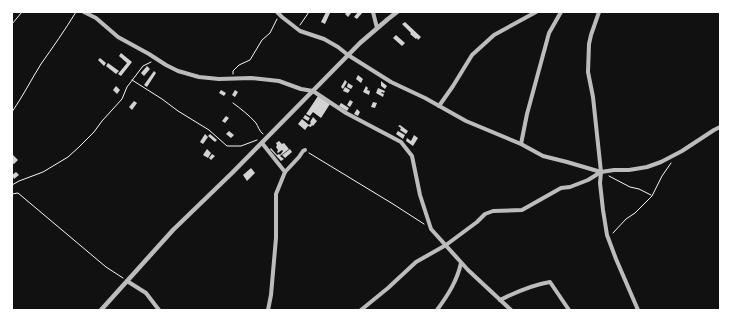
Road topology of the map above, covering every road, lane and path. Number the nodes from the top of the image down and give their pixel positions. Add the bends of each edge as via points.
1 (22, 12) edge
2 (76, 12) edge
3 (84, 12) edge
4 (277, 12) edge
5 (309, 12) edge
6 (373, 12) edge
7 (397, 12) edge
8 (536, 12) edge
9 (562, 12) edge
10 (599, 12) edge
11 (281, 16) junction
12 (12, 24) edge
13 (377, 28) junction
14 (297, 29) junction
15 (348, 55) junction
16 (151, 62) dead end
17 (233, 78) junction
18 (132, 80) junction
19 (313, 91) junction
20 (233, 102) dead end
21 (438, 106) junction
22 (12, 112) edge
23 (720, 127) edge
24 (267, 138) junction
25 (262, 143) junction
26 (521, 144) junction
27 (305, 150) joint
28 (676, 154) junction
29 (285, 172) junction
30 (601, 172) junction
31 (12, 185) edge
32 (12, 194) edge
33 (652, 196) junction
34 (431, 229) junction
35 (608, 239) junction
36 (446, 245) junction
37 (461, 263) junction
38 (127, 281) junction
39 (500, 300) junction
40 (269, 309) edge
41 (101, 310) edge
42 (159, 310) edge
43 (361, 310) edge
44 (437, 310) edge
45 (511, 310) edge
46 (569, 310) edge
47 (638, 310) edge

1 - 12 path
2 - 22 path
3 - 17 street via 96,18 118,37 178,71 199,77
4 - 11 street
5 - 14 path
6 - 13 street
7 - 13 street
8 - 21 street via 494,35 472,54
9 - 26 street via 549,33
10 - 30 street via 589,44 588,72
11 - 14 street
11 - 17 path via 250,60 239,65 234,71
13 - 15 street
14 - 15 street via 324,39
15 - 19 street
15 - 21 street via 391,82
16 - 18 path via 143,66
17 - 19 street via 279,81
18 - 24 path via 209,130 227,146 242,146 254,140
18 - 31 path via 122,99 68,157 43,172
19 - 24 street
19 - 34 street via 346,113 401,142 412,156 420,195
20 - 24 path via 257,124 260,132
21 - 26 street
23 - 28 street
24 - 25 street
25 - 29 street
25 - 38 street via 173,230
26 - 30 street via 544,156
27 - 29 street
27 - 34 path
28 - 30 street via 647,167
28 - 33 path
29 - 40 street via 276,194 276,238
30 - 33 path
30 - 35 street via 600,183
30 - 36 street via 588,180 561,188 522,210 493,211 485,214
32 - 38 path via 18,193 106,267
33 - 35 path
34 - 36 street
35 - 47 street
36 - 37 street
36 - 43 street via 416,262
37 - 39 street
37 - 44 street via 459,275
38 - 41 street
38 - 42 street via 146,293
39 - 45 street
39 - 46 street via 538,284 550,282

